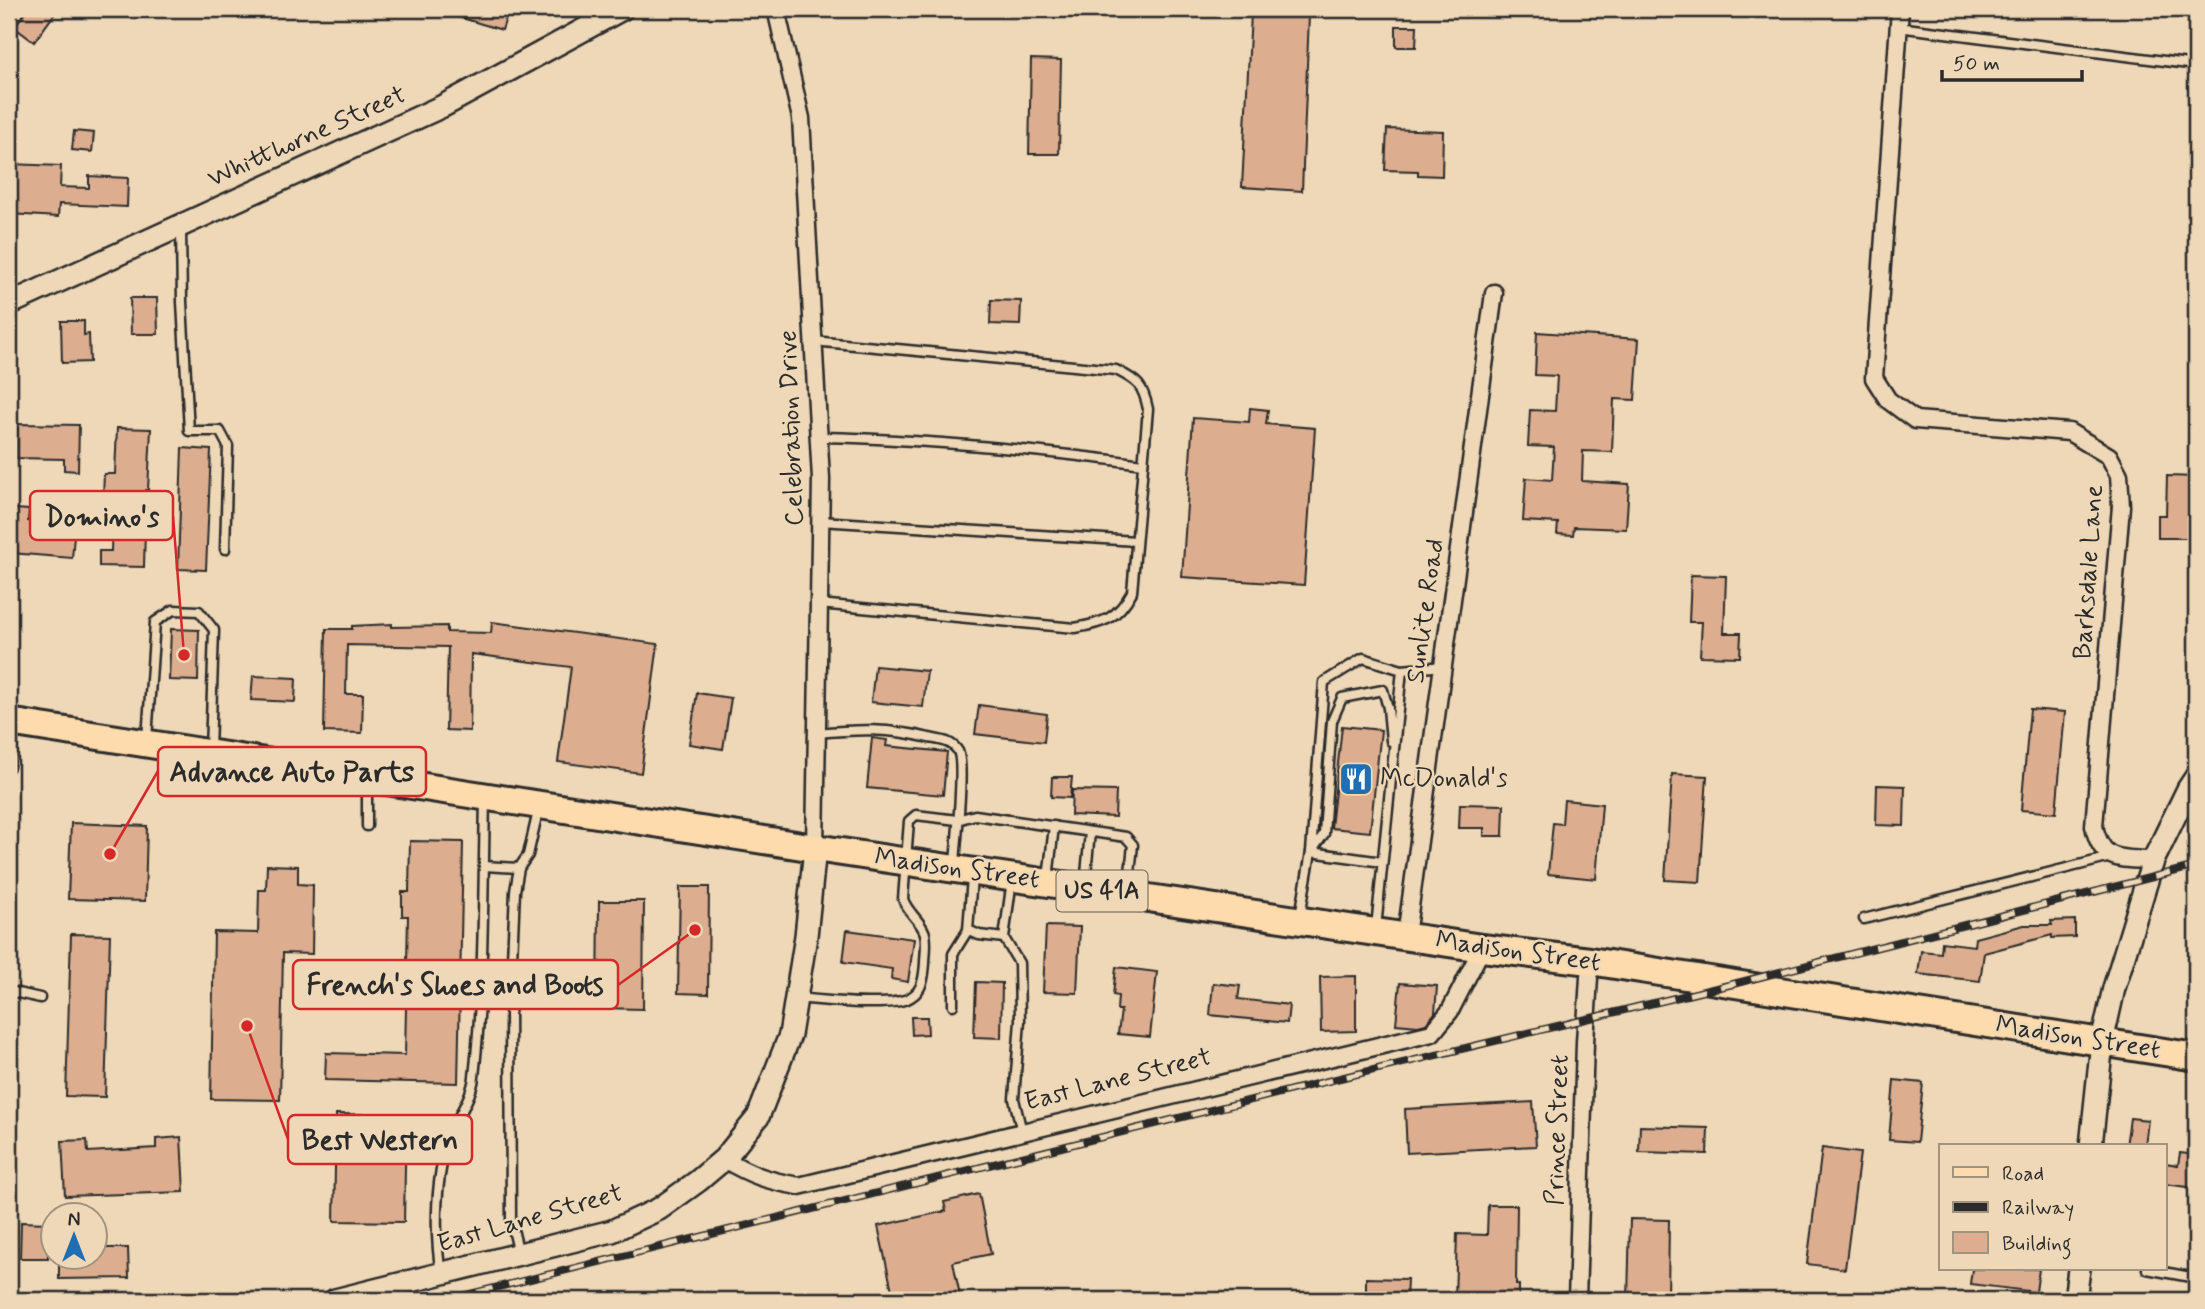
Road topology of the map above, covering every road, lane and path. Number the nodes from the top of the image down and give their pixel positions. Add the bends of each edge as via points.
1 (622, 9) edge
2 (776, 9) edge
3 (1900, 9) edge
4 (1898, 27) junction
5 (2196, 65) edge
6 (181, 226) junction
7 (1494, 293) dead end
8 (9, 304) edge
9 (813, 341) junction
10 (819, 438) junction
11 (1143, 464) junction
12 (820, 521) junction
13 (1136, 541) junction
14 (225, 549) dead end
15 (819, 604) junction
16 (1443, 666) junction
17 (1402, 670) junction
18 (12, 723) edge
19 (817, 733) junction
20 (147, 744) junction
21 (209, 754) junction
22 (1393, 758) junction
23 (9, 761) edge
24 (9, 767) edge
25 (367, 778) junction
26 (2196, 778) edge
27 (485, 796) junction
28 (540, 805) junction
29 (957, 820) junction
30 (367, 826) dead end
31 (1054, 827) junction
32 (1090, 832) junction
33 (815, 848) junction
34 (1311, 852) junction
35 (2111, 857) junction
36 (904, 861) junction
37 (2153, 861) junction
38 (1382, 862) junction
39 (484, 866) junction
40 (519, 868) junction
41 (963, 870) junction
42 (1013, 877) junction
43 (1048, 883) junction
44 (1085, 888) junction
45 (1128, 894) junction
46 (1864, 919) dead end
47 (1299, 920) junction
48 (968, 930) junction
49 (1375, 931) junction
50 (1406, 936) junction
51 (1004, 938) junction
52 (1482, 948) junction
53 (1590, 961) junction
54 (9, 991) edge
55 (40, 998) dead end
56 (796, 998) junction
57 (953, 1005) dead end
58 (2102, 1042) junction
59 (2196, 1057) edge
60 (1022, 1132) junction
61 (2091, 1144) edge
62 (724, 1159) junction
63 (519, 1254) junction
64 (2079, 1270) edge
65 (2152, 1270) edge
66 (441, 1273) junction
67 (2196, 1278) edge
68 (335, 1300) edge
69 (1577, 1300) edge
70 (2075, 1300) edge

1 - 6 street, Whitthorne Street via 443,107
2 - 9 street, Celebration Drive via 802,118
3 - 4 street, Barksdale Lane
4 - 5 lane
4 - 35 street, Barksdale Lane via 1874,378 1888,400 1915,420 2069,432 2109,456 2119,475 2122,506 2094,825 2098,844
6 - 8 street, Whitthorne Street
6 - 14 lane via 189,431 220,431 228,446
7 - 16 street, Sunlite Road
9 - 10 street, Celebration Drive
9 - 11 lane via 1116,370 1144,391 1148,409
10 - 11 lane via 891,439
10 - 12 street, Celebration Drive
11 - 13 lane
12 - 13 lane
12 - 15 street, Celebration Drive
13 - 15 lane via 1132,592 1122,610 1101,624 1075,628
15 - 19 street, Celebration Drive
16 - 17 lane
16 - 50 street, Sunlite Road
17 - 22 lane
17 - 34 lane via 1363,658 1324,682
18 - 20 main road, Madison Street / US 41A
18 - 23 lane
19 - 29 lane via 901,731 949,742 958,752 960,769
19 - 33 street, Celebration Drive
20 - 21 main road, Madison Street / US 41A
20 - 21 lane via 155,622 173,610 199,611 214,630
21 - 25 main road, Madison Street / US 41A
22 - 34 lane via 1383,690 1342,698 1332,721 1324,834
22 - 38 lane
23 - 24 lane
25 - 27 main road, Madison Street / US 41A
25 - 30 lane
26 - 37 street
27 - 28 main road, Madison Street / US 41A
27 - 39 lane
28 - 33 main road, Madison Street / US 41A
28 - 40 lane via 528,855
29 - 31 lane via 975,815
29 - 36 lane via 916,815 909,821
29 - 41 lane
31 - 32 lane
31 - 43 lane
32 - 44 lane
32 - 45 lane via 1126,837 1133,845
33 - 36 main road, Madison Street / US 41A
33 - 56 street, East Lane Street
34 - 38 lane
34 - 47 lane
35 - 37 street
35 - 46 lane
36 - 41 main road, Madison Street / US 41A
36 - 56 lane via 903,899 925,933 922,985 900,1002
37 - 58 street
38 - 49 lane
39 - 40 lane
39 - 66 lane via 474,1080 449,1137 441,1169 437,1247
40 - 63 lane via 510,1005 512,1221
41 - 42 main road, Madison Street / US 41A
41 - 48 lane
42 - 43 main road, Madison Street / US 41A
42 - 51 lane
43 - 44 main road, Madison Street / US 41A
44 - 45 main road, Madison Street / US 41A
45 - 47 main road, Madison Street / US 41A
47 - 49 main road, Madison Street / US 41A
48 - 51 lane
48 - 57 lane via 953,954
49 - 50 main road, Madison Street / US 41A
50 - 52 main road, Madison Street / US 41A
51 - 60 lane via 1019,963 1014,1098
52 - 53 main road, Madison Street / US 41A
52 - 60 street, East Lane Street via 1450,1011 1432,1033
53 - 58 main road, Madison Street / US 41A
53 - 69 street, Prince Street
54 - 55 lane
56 - 62 street, East Lane Street via 790,1035 758,1116
58 - 59 main road, Madison Street / US 41A
58 - 61 street
60 - 62 street, East Lane Street via 799,1186 768,1181
62 - 63 street, East Lane Street via 659,1209 612,1231
63 - 66 street, East Lane Street
64 - 70 street
65 - 67 lane
66 - 68 street, East Lane Street

